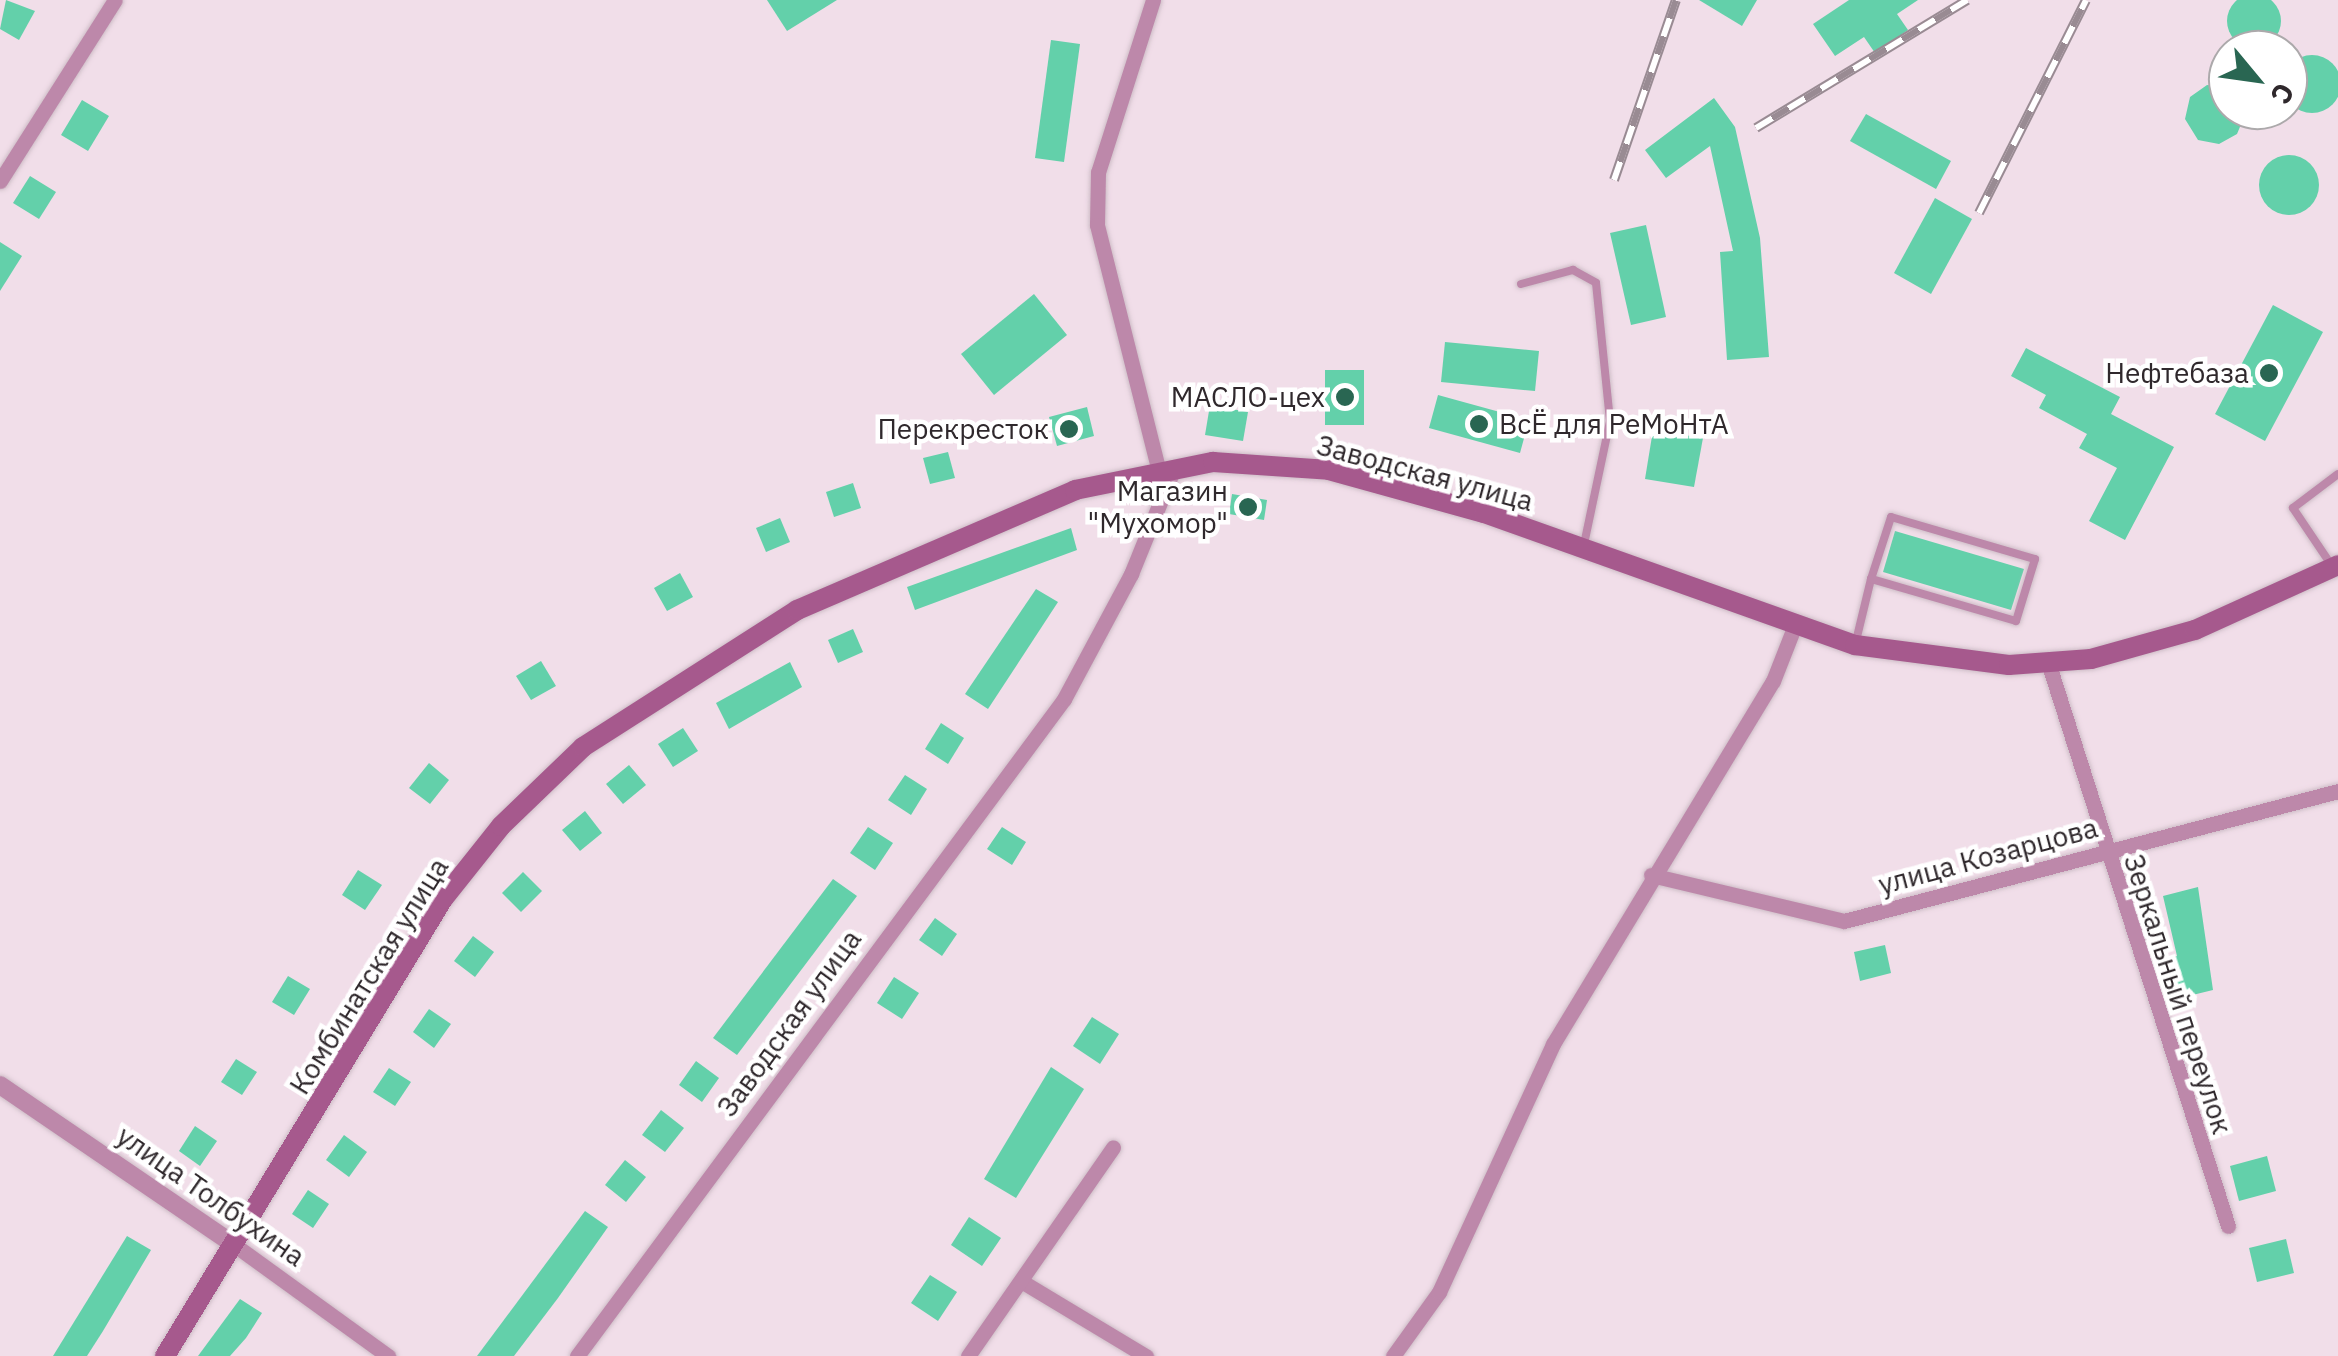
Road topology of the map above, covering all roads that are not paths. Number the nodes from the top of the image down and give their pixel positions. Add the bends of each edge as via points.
1 (115, 0) edge
2 (1153, 0) edge
3 (0, 181) edge
4 (1520, 284) dead end
5 (1166, 468) junction
6 (2338, 474) edge
7 (1584, 548) junction
8 (2336, 566) edge
9 (1871, 579) junction
10 (1796, 625) junction
11 (1855, 645) junction
12 (2048, 662) junction
13 (2338, 790) edge
14 (2105, 850) junction
15 (1651, 875) junction
16 (0, 1084) edge
17 (1114, 1148) dead end
18 (2228, 1226) dead end
19 (236, 1246) junction
20 (1022, 1281) junction
21 (165, 1356) edge
22 (388, 1356) edge
23 (578, 1356) edge
24 (968, 1356) edge
25 (1146, 1356) edge
26 (1393, 1356) edge

1 - 3 street
2 - 5 street via 1098,172 1097,225
4 - 7 lane via 1573,270 1596,283 1610,421
5 - 7 main road, Заводская улица via 1263,462 1328,470
5 - 19 main road, Комбинатская улица via 1075,490 797,610 583,747 500,826 443,899
5 - 23 street, Заводская улица via 1131,574 1064,699
6 - 8 lane via 2293,508
7 - 10 main road, Заводская улица
8 - 12 main road, Заводская улица via 2195,630
9 - 9 lane via 1891,517 2035,559 2016,621
9 - 11 lane
10 - 11 main road, Заводская улица
10 - 15 street via 1773,682
11 - 12 main road, Заводская улица
12 - 14 street, Зеркальный переулок
13 - 14 street, улица Козарцова
14 - 15 street, улица Козарцова via 1844,922
14 - 18 street, Зеркальный переулок
15 - 26 street via 1553,1044 1439,1292
16 - 19 street, улица Толбухина
17 - 20 street
19 - 21 main road, Комбинатская улица
19 - 22 street, улица Толбухина
20 - 24 street
20 - 25 street

